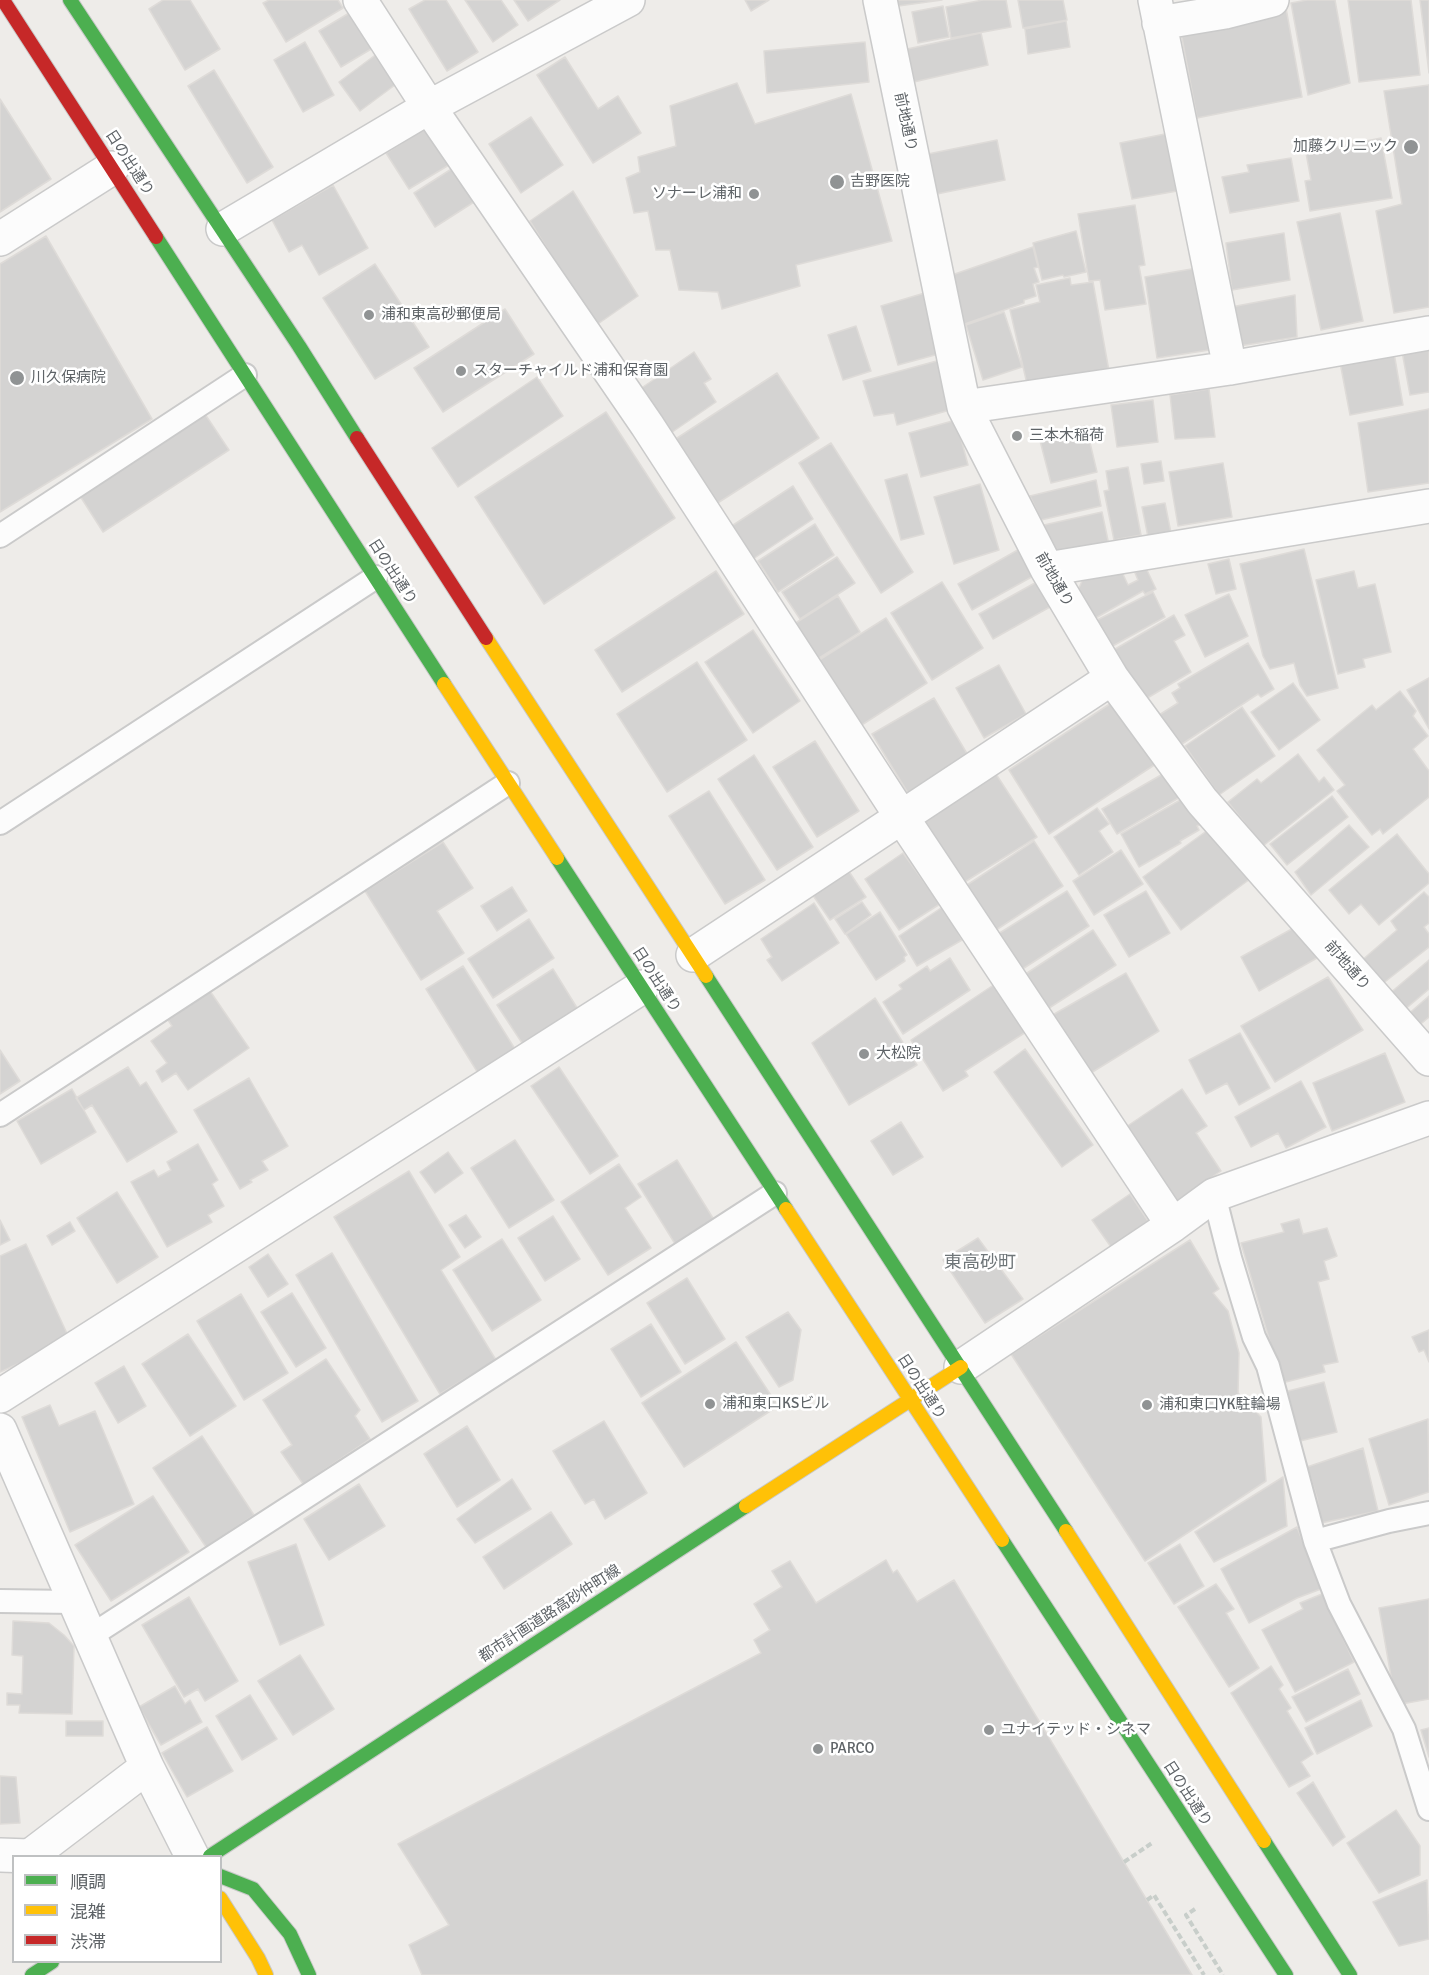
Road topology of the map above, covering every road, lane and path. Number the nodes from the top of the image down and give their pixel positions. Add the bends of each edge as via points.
1 (3, 0) edge
2 (70, 0) edge
3 (360, 0) edge
4 (628, 0) edge
5 (880, 0) edge
6 (1272, 0) edge
7 (1157, 11) edge
8 (429, 107) junction
9 (112, 168) junction
10 (223, 229) junction
11 (0, 239) edge
12 (1429, 333) edge
13 (1230, 368) junction
14 (245, 375) junction
15 (964, 407) junction
16 (1429, 506) edge
17 (0, 536) edge
18 (1047, 569) junction
19 (376, 577) junction
20 (1112, 678) junction
21 (508, 783) junction
22 (901, 816) junction
23 (0, 823) edge
24 (693, 955) junction
25 (642, 987) junction
26 (1429, 1059) edge
27 (0, 1115) edge
28 (1429, 1118) edge
29 (775, 1193) junction
30 (1214, 1195) junction
31 (1173, 1225) junction
32 (961, 1366) junction
33 (0, 1396) edge
34 (909, 1399) junction
35 (0, 1430) edge
36 (1429, 1514) edge
37 (1315, 1540) junction
38 (0, 1601) edge
39 (74, 1602) junction
40 (89, 1637) junction
41 (147, 1767) junction
42 (1429, 1809) edge
43 (1152, 1843) dead end
44 (31, 1855) edge
45 (191, 1855) edge
46 (213, 1855) edge
47 (1124, 1862) dead end
48 (222, 1876) edge
49 (1147, 1900) dead end
50 (222, 1901) edge
51 (1196, 1909) dead end
52 (50, 1963) edge
53 (32, 1975) edge
54 (266, 1975) edge
55 (309, 1975) edge
56 (1203, 1975) edge
57 (1223, 1975) edge
58 (1286, 1975) edge
59 (1350, 1975) edge

1 - 9 main road, 日の出通り
2 - 10 main road
3 - 8 street
4 - 8 street
5 - 15 street, 前地通り
6 - 7 street via 1226,12
7 - 13 street
8 - 10 street
8 - 22 street via 647,425
9 - 11 street
9 - 14 main road, 日の出通り
10 - 24 main road
12 - 13 street
13 - 15 street
14 - 17 lane
14 - 19 main road, 日の出通り
15 - 18 street, 前地通り
16 - 18 street
18 - 20 street, 前地通り
19 - 21 main road, 日の出通り
19 - 23 lane
20 - 22 street
20 - 26 street, 前地通り via 1202,801
21 - 25 main road, 日の出通り
21 - 27 lane
22 - 24 street
22 - 31 street
24 - 32 main road
25 - 29 main road, 日の出通り
25 - 33 street
28 - 30 street
29 - 34 main road, 日の出通り
29 - 40 lane
30 - 31 street
30 - 37 lane via 1254,1336 1268,1366
31 - 32 street
32 - 34 main road, 都市計画道路高砂仲町線
32 - 59 main road
34 - 46 main road, 都市計画道路高砂仲町線
34 - 58 main road, 日の出通り
35 - 39 street
36 - 37 lane
37 - 42 lane via 1339,1604 1404,1729
38 - 39 lane
39 - 40 street
40 - 41 street
41 - 44 street
41 - 45 street
43 - 47 path
48 - 55 main road via 253,1890 290,1934
49 - 56 path via 1154,1895
50 - 54 main road
51 - 57 path via 1186,1915
52 - 53 main road

